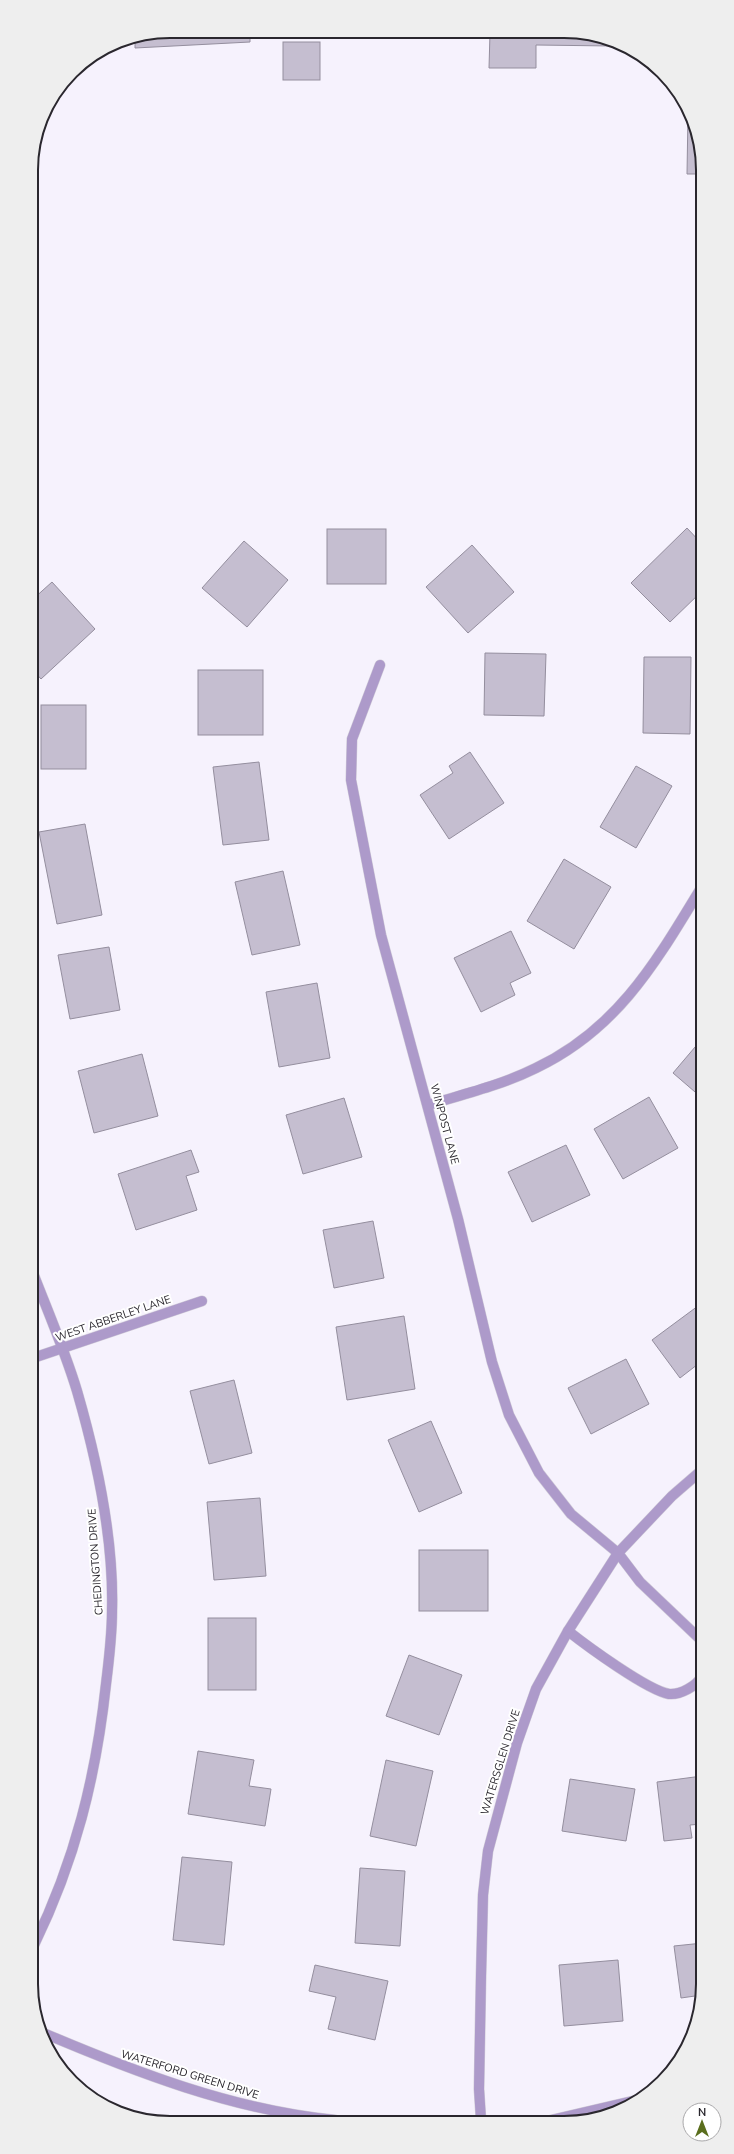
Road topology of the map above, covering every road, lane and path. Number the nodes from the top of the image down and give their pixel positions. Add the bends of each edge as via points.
1 (380, 665) dead end
2 (696, 896) edge
3 (428, 1105) junction
4 (38, 1286) edge
5 (202, 1301) dead end
6 (62, 1349) junction
7 (38, 1356) edge
8 (696, 1475) edge
9 (618, 1553) junction
10 (568, 1631) junction
11 (696, 1635) edge
12 (696, 1684) edge
13 (38, 1936) edge
14 (48, 2034) edge
15 (618, 2104) edge
16 (308, 2116) edge
17 (481, 2116) edge
18 (568, 2116) edge

1 - 3 street, WINPOST LANE via 352,739 351,780 381,935
2 - 3 street via 644,980 589,1035 559,1056 510,1080
3 - 9 street, WINPOST LANE via 492,1362 509,1415 539,1473 571,1514
4 - 6 street, CHEDINGTON DRIVE
5 - 6 street, WEST ABBERLEY LANE
6 - 7 street, WEST ABBERLEY LANE
6 - 13 street, CHEDINGTON DRIVE via 77,1390 101,1492 110,1565 112,1611 102,1720 94,1770 66,1870
8 - 9 street, WATERSGLEN DRIVE via 672,1496
9 - 10 street, WATERSGLEN DRIVE
9 - 11 street, WINPOST LANE via 640,1582
10 - 12 street via 592,1650 646,1683 670,1694 685,1691
10 - 17 street, WATERSGLEN DRIVE via 536,1689 514,1750 488,1850 480,1976
14 - 16 street, WATERFORD GREEN DRIVE via 112,2062 205,2093 262,2109
15 - 18 street

